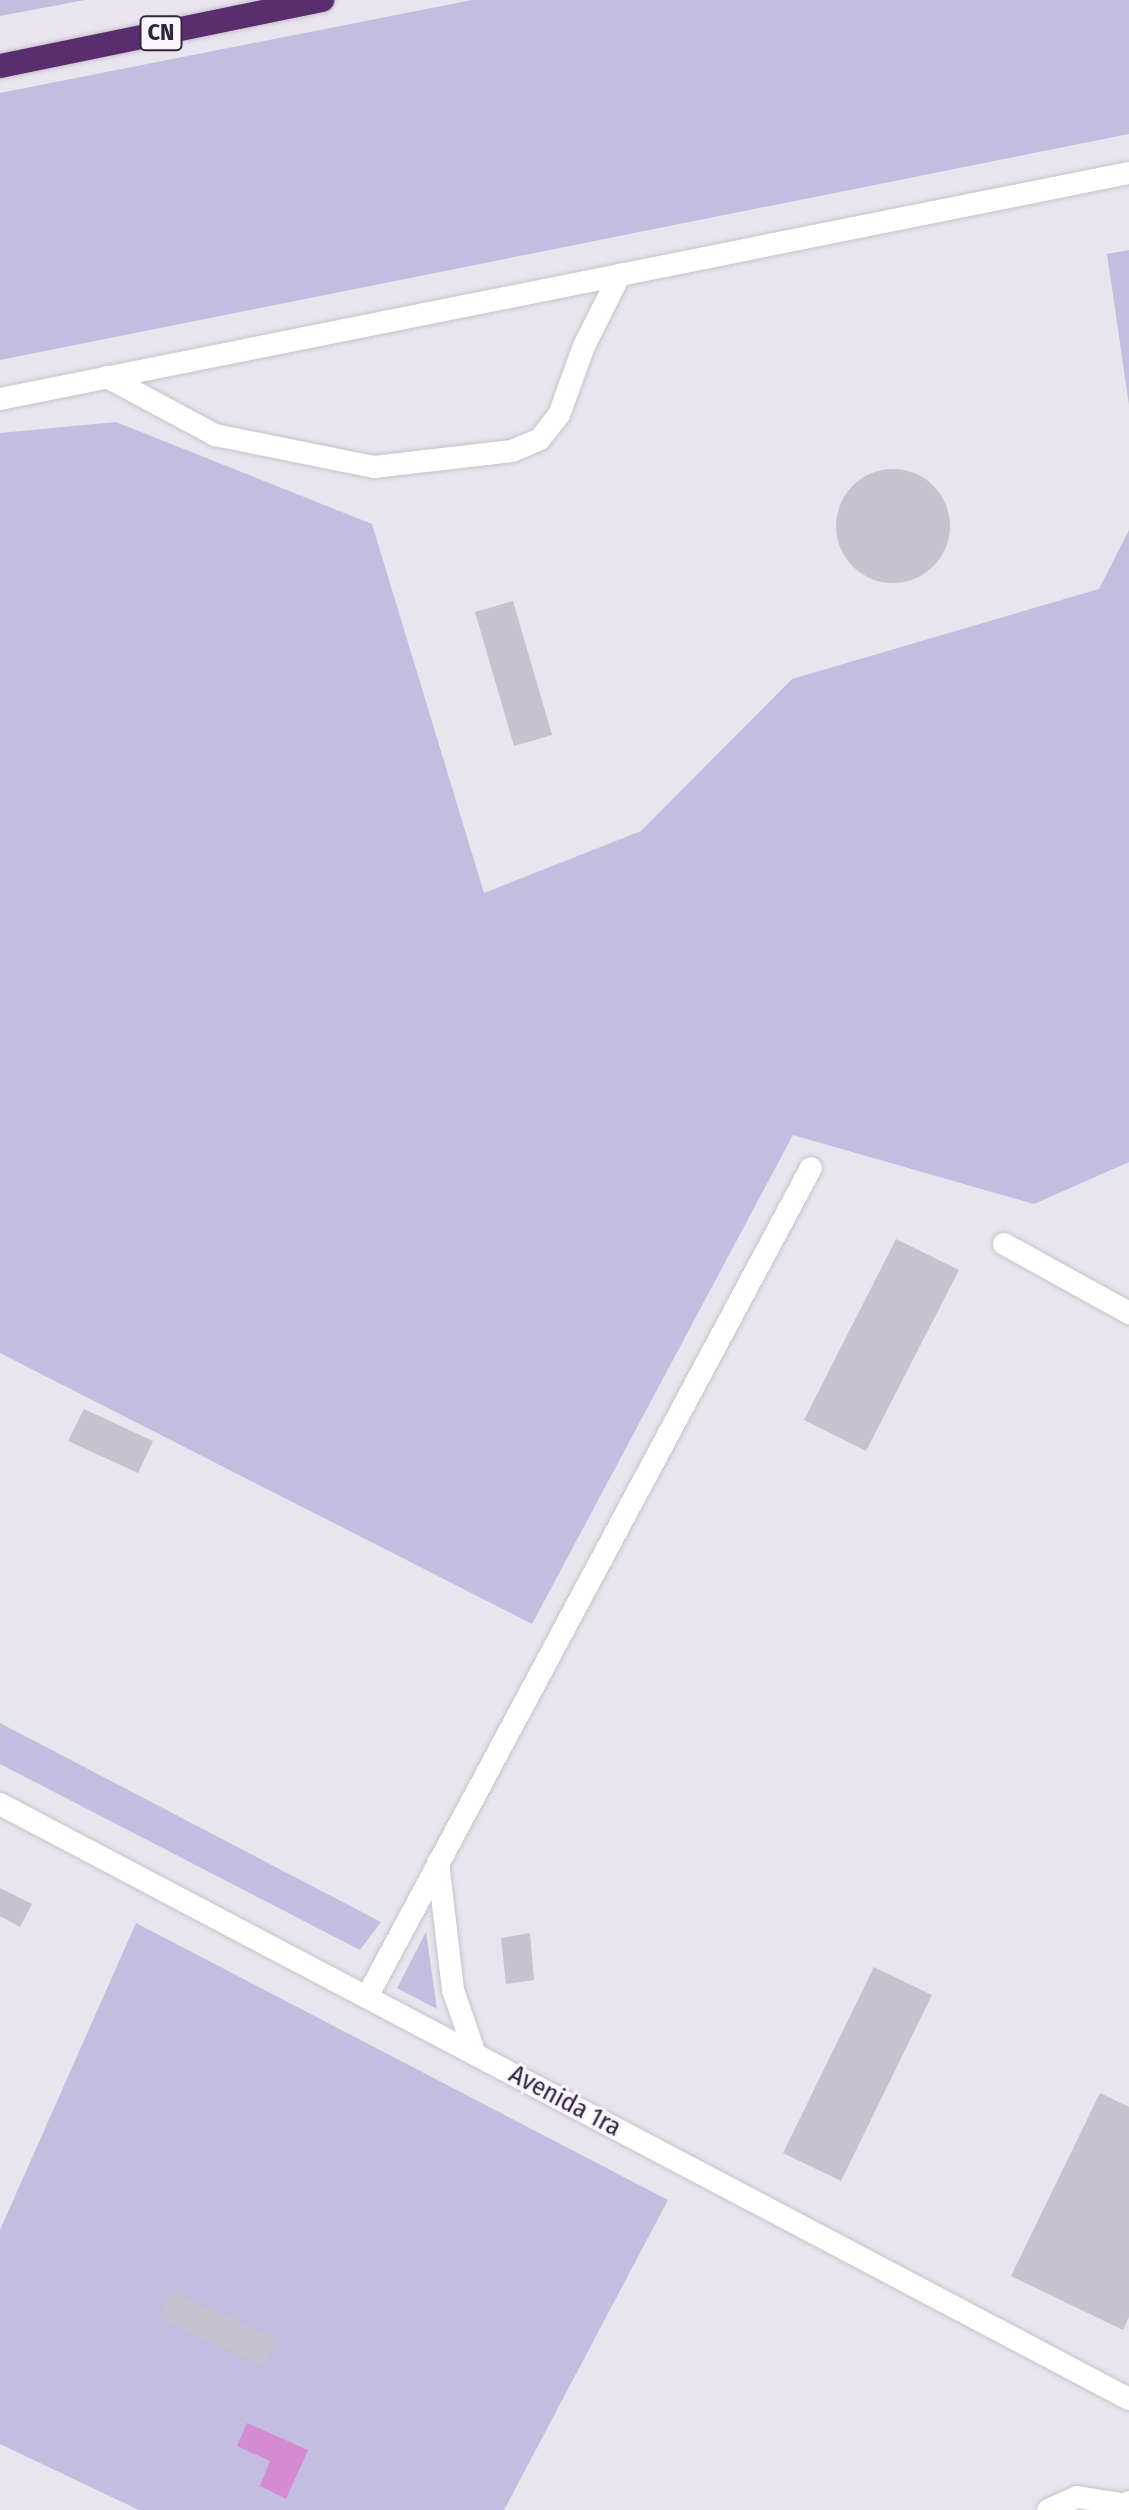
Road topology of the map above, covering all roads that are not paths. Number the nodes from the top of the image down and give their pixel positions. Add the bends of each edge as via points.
1 (322, 0) edge
2 (0, 66) edge
3 (1129, 173) edge
4 (620, 274) junction
5 (107, 377) junction
6 (0, 399) edge
7 (811, 1168) dead end
8 (1004, 1244) dead end
9 (1129, 1313) edge
10 (0, 1804) edge
11 (438, 1862) junction
12 (367, 1997) junction
13 (475, 2054) junction
14 (1129, 2399) edge
15 (1127, 2506) edge
16 (1048, 2510) edge

1 - 2 highway, CN
3 - 4 lane
4 - 5 lane
4 - 5 lane via 584,346 559,415 540,439 512,451 374,467 215,435
5 - 6 lane
7 - 11 lane
8 - 9 lane
10 - 12 lane, Avenida 1ra
11 - 12 lane
11 - 13 lane via 453,1990
12 - 13 lane, Avenida 1ra
13 - 14 lane, Avenida 1ra
15 - 16 lane via 1077,2497

